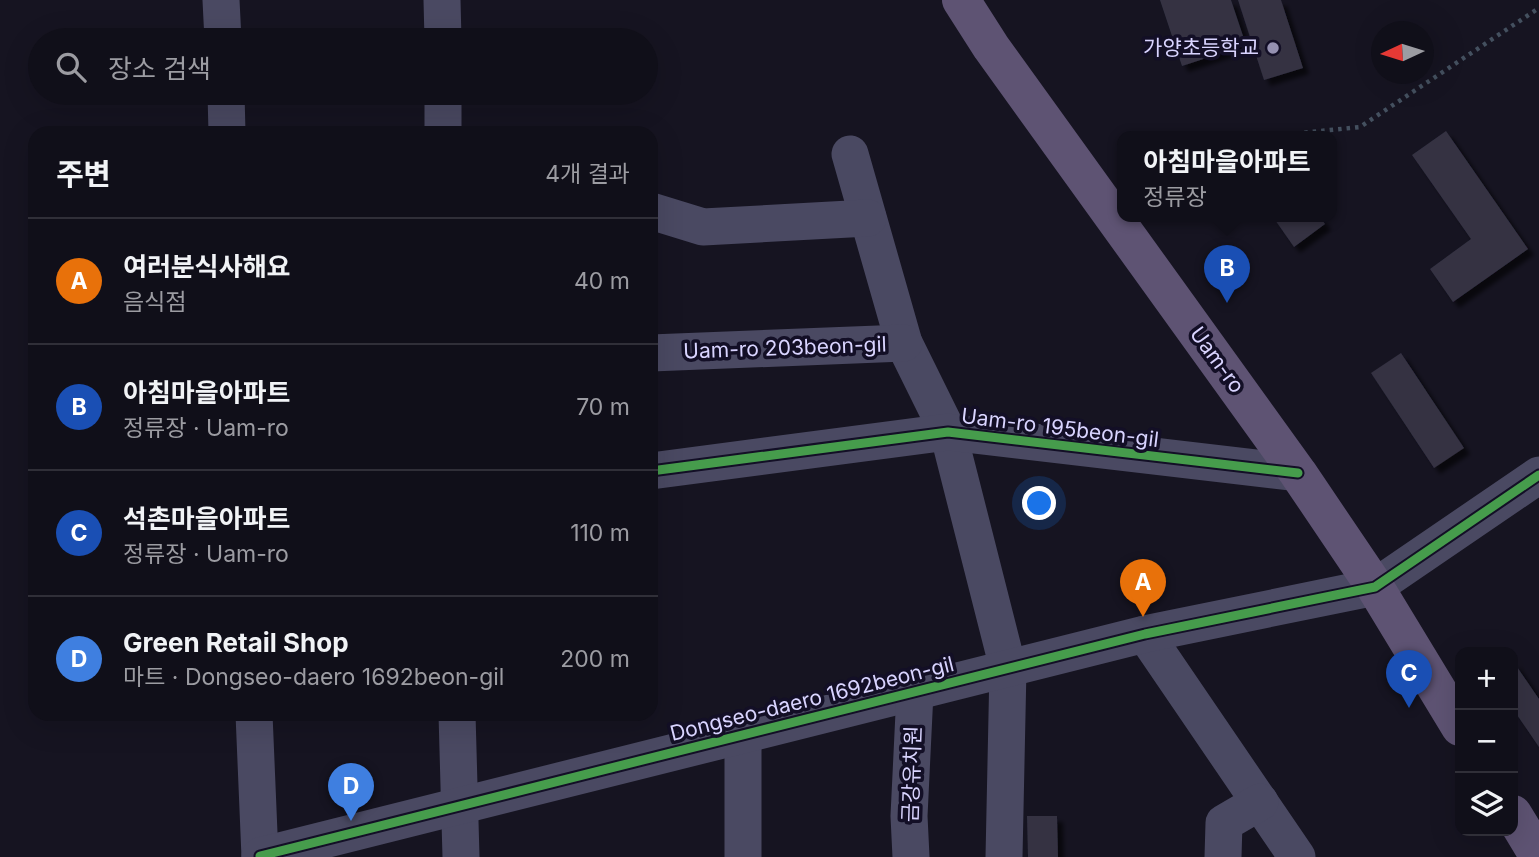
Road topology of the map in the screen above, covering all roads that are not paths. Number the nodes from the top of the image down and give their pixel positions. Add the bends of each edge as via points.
1 (221, 0) edge
2 (442, 0) edge
3 (961, 0) edge
4 (222, 28) edge
5 (443, 28) edge
6 (226, 105) edge
7 (443, 105) edge
8 (227, 126) edge
9 (443, 126) edge
10 (850, 154) dead end
11 (658, 213) edge
12 (868, 218) junction
13 (1117, 222) edge
14 (1117, 222) edge
15 (904, 343) junction
16 (658, 353) edge
17 (948, 432) junction
18 (658, 470) edge
19 (1298, 473) junction
20 (1539, 475) edge
21 (1375, 587) junction
22 (1145, 634) junction
23 (1008, 668) junction
24 (915, 692) junction
25 (1455, 719) edge
26 (254, 721) edge
27 (457, 721) edge
28 (743, 735) junction
29 (1261, 802) junction
30 (459, 806) junction
31 (1518, 822) edge
32 (260, 857) edge
33 (461, 857) edge
34 (743, 857) edge
35 (911, 857) edge
36 (1004, 857) edge
37 (1223, 857) edge
38 (1297, 857) edge
39 (1539, 857) edge

1 - 4 street
2 - 5 street
3 - 13 main road, Uam-ro
6 - 8 street
7 - 9 street
10 - 12 street
11 - 12 street via 703,227
12 - 15 street, Uam-ro 203beon-gil
14 - 19 main road, Uam-ro
15 - 16 street, Uam-ro 203beon-gil
15 - 17 street
17 - 18 street, Uam-ro 195beon-gil
17 - 19 street, Uam-ro 195beon-gil
17 - 23 street, Uam-ro 195beon-gil
19 - 21 main road, Uam-ro
20 - 21 street
21 - 22 street, Dongseo-daero 1692beon-gil
21 - 25 main road, Uam-ro
22 - 23 street, Dongseo-daero 1692beon-gil
22 - 29 street
23 - 24 street, Dongseo-daero 1692beon-gil
23 - 36 street, Uam-ro 195beon-gil
24 - 28 street, Dongseo-daero 1692beon-gil
24 - 35 street, 금강유치원
26 - 32 street
27 - 30 street
28 - 30 street, Dongseo-daero 1692beon-gil
28 - 34 street
29 - 37 street via 1224,822
29 - 38 street
30 - 32 street, Dongseo-daero 1692beon-gil
30 - 33 street
31 - 39 main road

